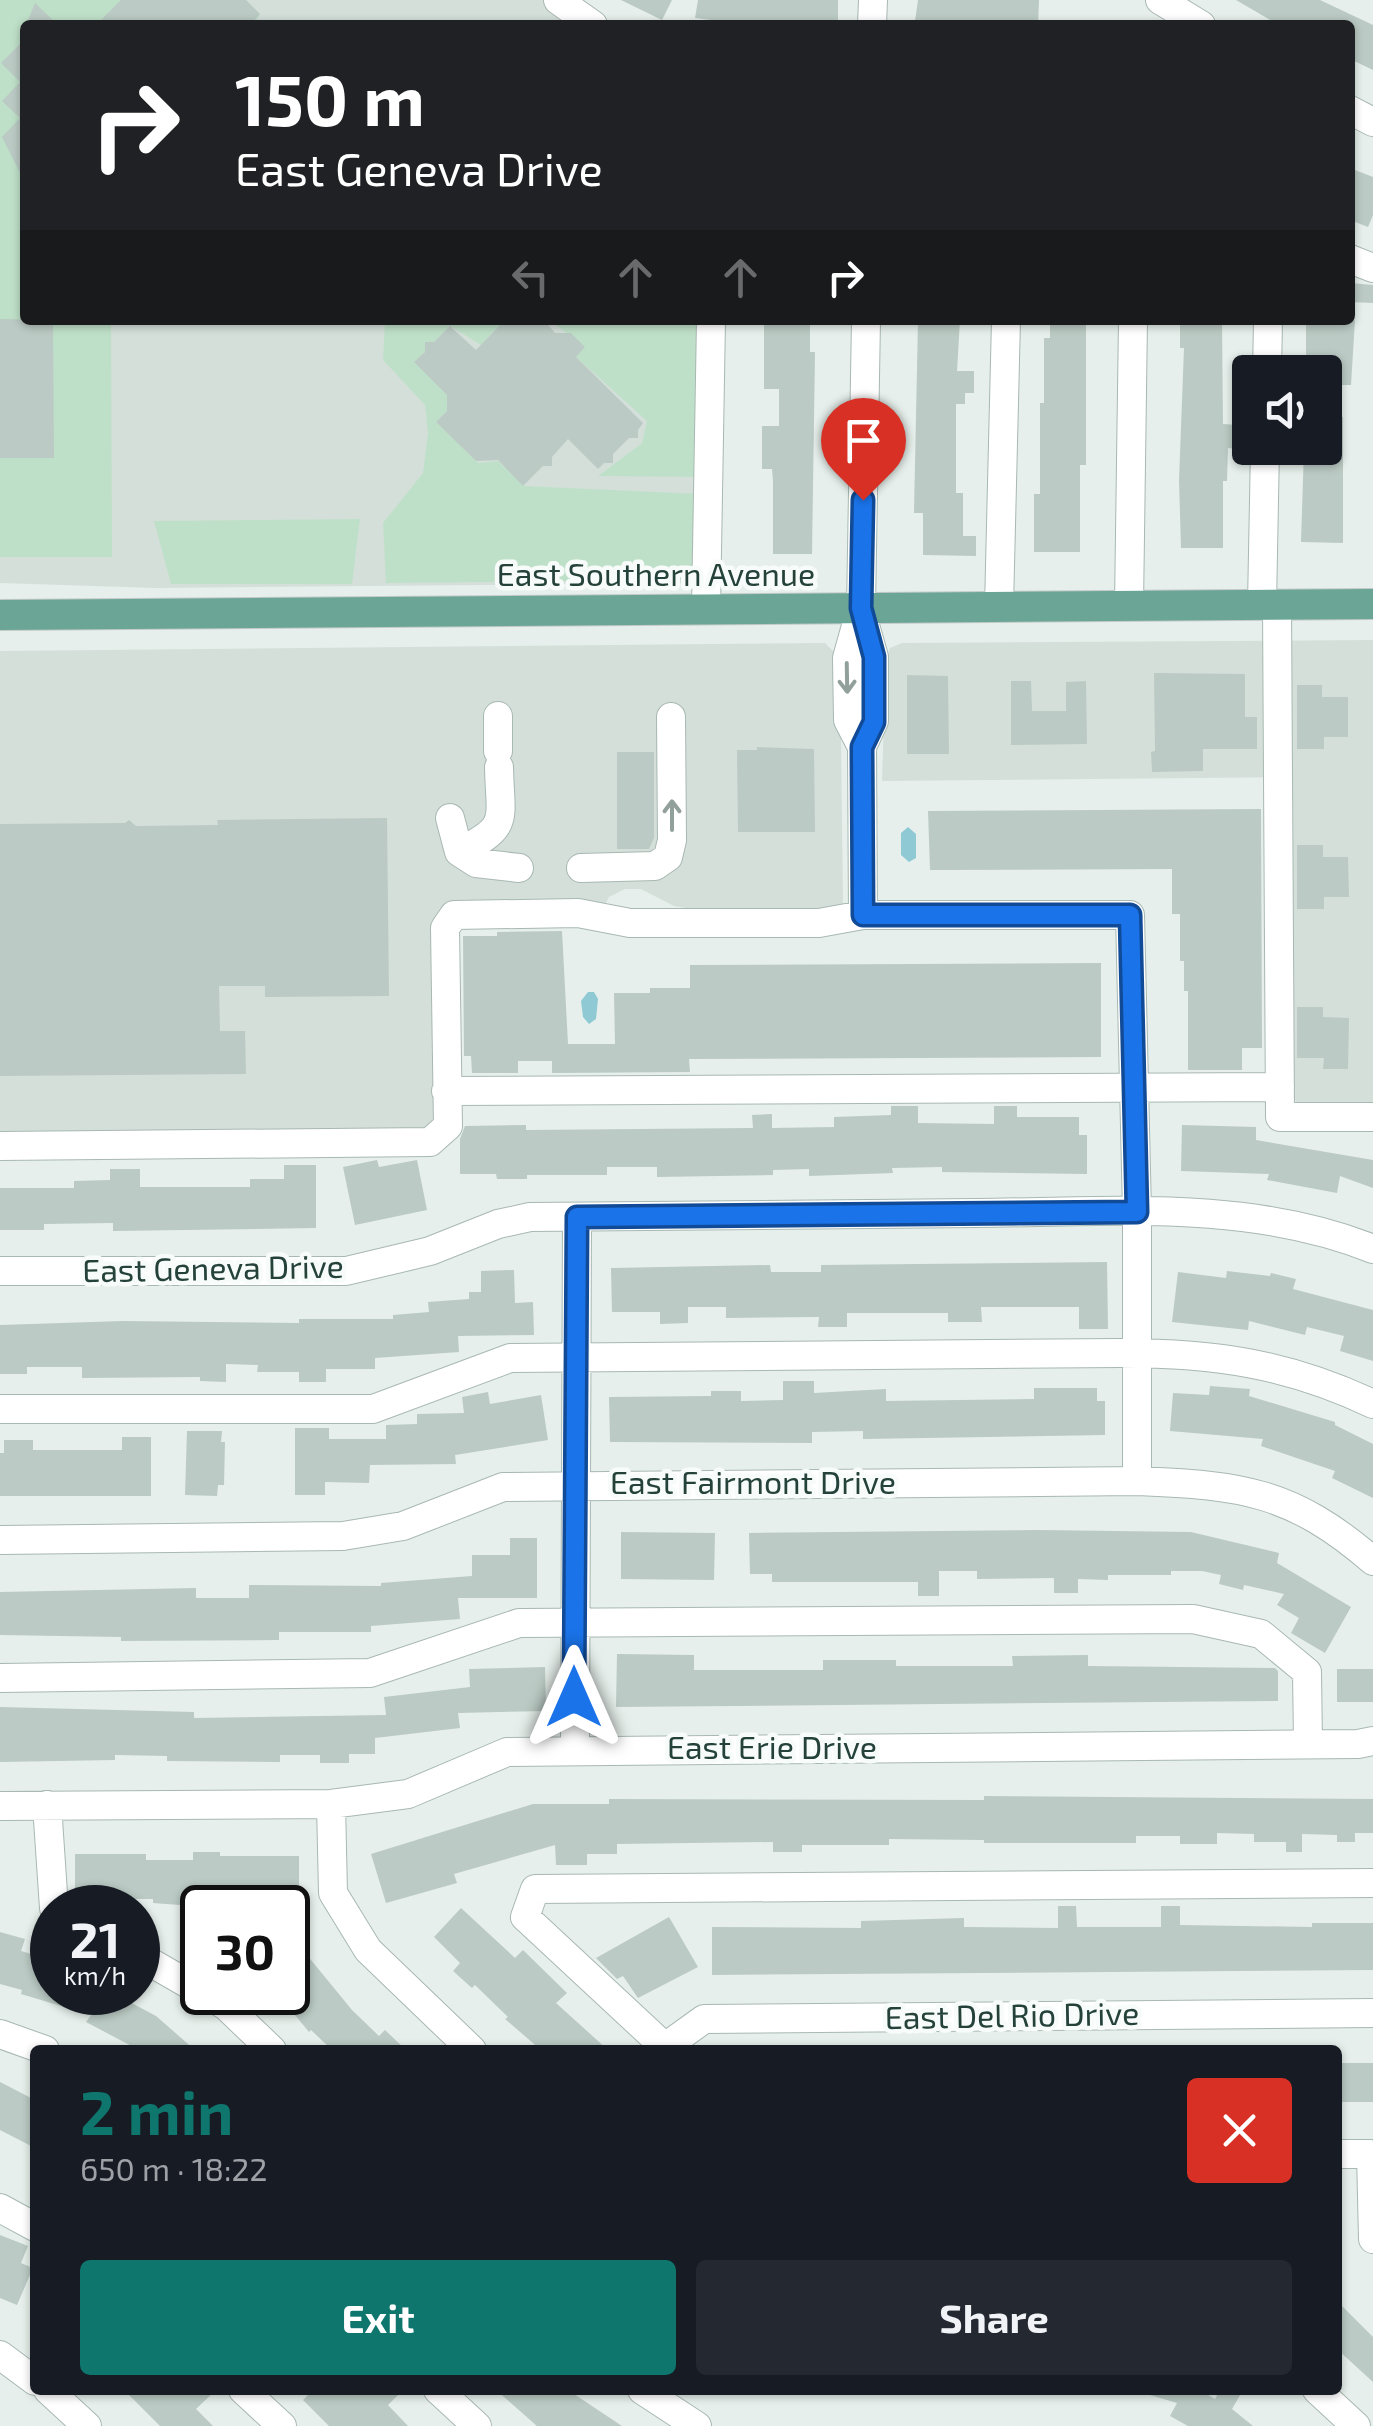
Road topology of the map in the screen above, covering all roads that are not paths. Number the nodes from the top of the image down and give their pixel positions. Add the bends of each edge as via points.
1 (558, 0) edge
2 (1160, 0) edge
3 (586, 20) edge
4 (1193, 20) edge
5 (712, 325) edge
6 (866, 325) edge
7 (1006, 325) edge
8 (1133, 325) edge
9 (1268, 325) edge
10 (1267, 355) edge
11 (1266, 465) edge
12 (1373, 604) edge
13 (1270, 605) junction
14 (1129, 606) junction
15 (999, 607) junction
16 (861, 608) junction
17 (706, 610) junction
18 (0, 615) edge
19 (498, 716) dead end
20 (671, 717) dead end
21 (450, 818) dead end
22 (459, 852) junction
23 (519, 868) dead end
24 (581, 868) dead end
25 (863, 915) junction
26 (1134, 1086) junction
27 (1280, 1088) junction
28 (446, 1091) junction
29 (1373, 1117) edge
30 (0, 1146) edge
31 (1137, 1212) junction
32 (577, 1217) junction
33 (1373, 1250) edge
34 (0, 1271) edge
35 (1137, 1353) junction
36 (576, 1357) junction
37 (1373, 1404) edge
38 (0, 1408) edge
39 (1137, 1482) junction
40 (575, 1484) junction
41 (0, 1540) edge
42 (1373, 1561) edge
43 (575, 1624) junction
44 (0, 1678) edge
45 (1373, 1741) edge
46 (1308, 1744) junction
47 (575, 1749) junction
48 (331, 1804) junction
49 (47, 1805) junction
50 (0, 1806) edge
51 (1373, 1883) edge
52 (52, 1885) edge
53 (1373, 2012) edge
54 (235, 2015) edge
55 (0, 2034) edge
56 (31, 2045) edge
57 (267, 2045) edge
58 (467, 2045) edge
59 (660, 2045) edge
60 (669, 2045) edge
61 (1342, 2154) edge
62 (0, 2208) edge
63 (30, 2224) edge
64 (1373, 2239) edge
65 (0, 2355) edge
66 (30, 2377) edge
67 (53, 2395) edge
68 (248, 2395) edge
69 (443, 2395) edge
70 (650, 2395) edge
71 (1322, 2395) edge
72 (87, 2426) edge
73 (282, 2426) edge
74 (476, 2426) edge
75 (697, 2426) edge
76 (1356, 2426) edge

1 - 3 street
2 - 4 street
5 - 17 street
6 - 16 street
7 - 15 street
8 - 14 street
9 - 10 street
11 - 13 street
12 - 13 main road, East Southern Avenue
13 - 14 main road, East Southern Avenue
13 - 27 street
14 - 15 main road, East Southern Avenue
15 - 16 main road, East Southern Avenue
16 - 17 main road, East Southern Avenue
16 - 25 street via 847,674 848,720 862,747
17 - 18 main road, East Southern Avenue
19 - 22 street via 500,820 492,836
24 -> 20 street via 655,866 671,852
21 - 22 street
22 - 23 street via 476,864
25 - 26 street via 1130,915
25 - 28 street via 819,922 454,915 446,928
26 - 27 street
26 - 28 street
26 - 31 street
27 - 29 street via 1280,1117
28 - 30 street via 448,1126 430,1142
31 - 32 street, East Geneva Drive
31 - 33 street, East Geneva Drive via 1249,1217 1341,1236
31 - 35 street
32 - 34 street, East Geneva Drive via 498,1224 430,1251 346,1271
32 - 36 street
35 - 36 street
35 - 37 street via 1260,1363
35 - 39 street
36 - 38 street via 510,1358 373,1408
36 - 40 street
39 - 40 street, East Fairmont Drive
39 - 42 street, East Fairmont Drive via 1214,1484 1279,1499 1336,1529
40 - 41 street, East Fairmont Drive via 502,1487 403,1526 343,1536
40 - 43 street
43 - 44 street via 519,1624 370,1673
43 - 46 street via 1192,1619 1261,1634 1307,1672
43 - 47 street
45 - 46 street, East Erie Drive
46 - 47 street, East Erie Drive
47 - 48 street, East Erie Drive via 508,1752 408,1794
48 - 49 street, East Erie Drive
48 - 58 street via 333,1893 368,1950
49 - 50 street, East Erie Drive
49 - 52 street
51 - 59 street via 535,1888 525,1917
53 - 60 street, East Del Rio Drive via 704,2019
54 - 57 street
55 - 56 street
61 - 64 street via 1371,2154
62 - 63 street
65 - 66 street
67 - 72 street
68 - 73 street
69 - 74 street
70 - 75 street
71 - 76 street

